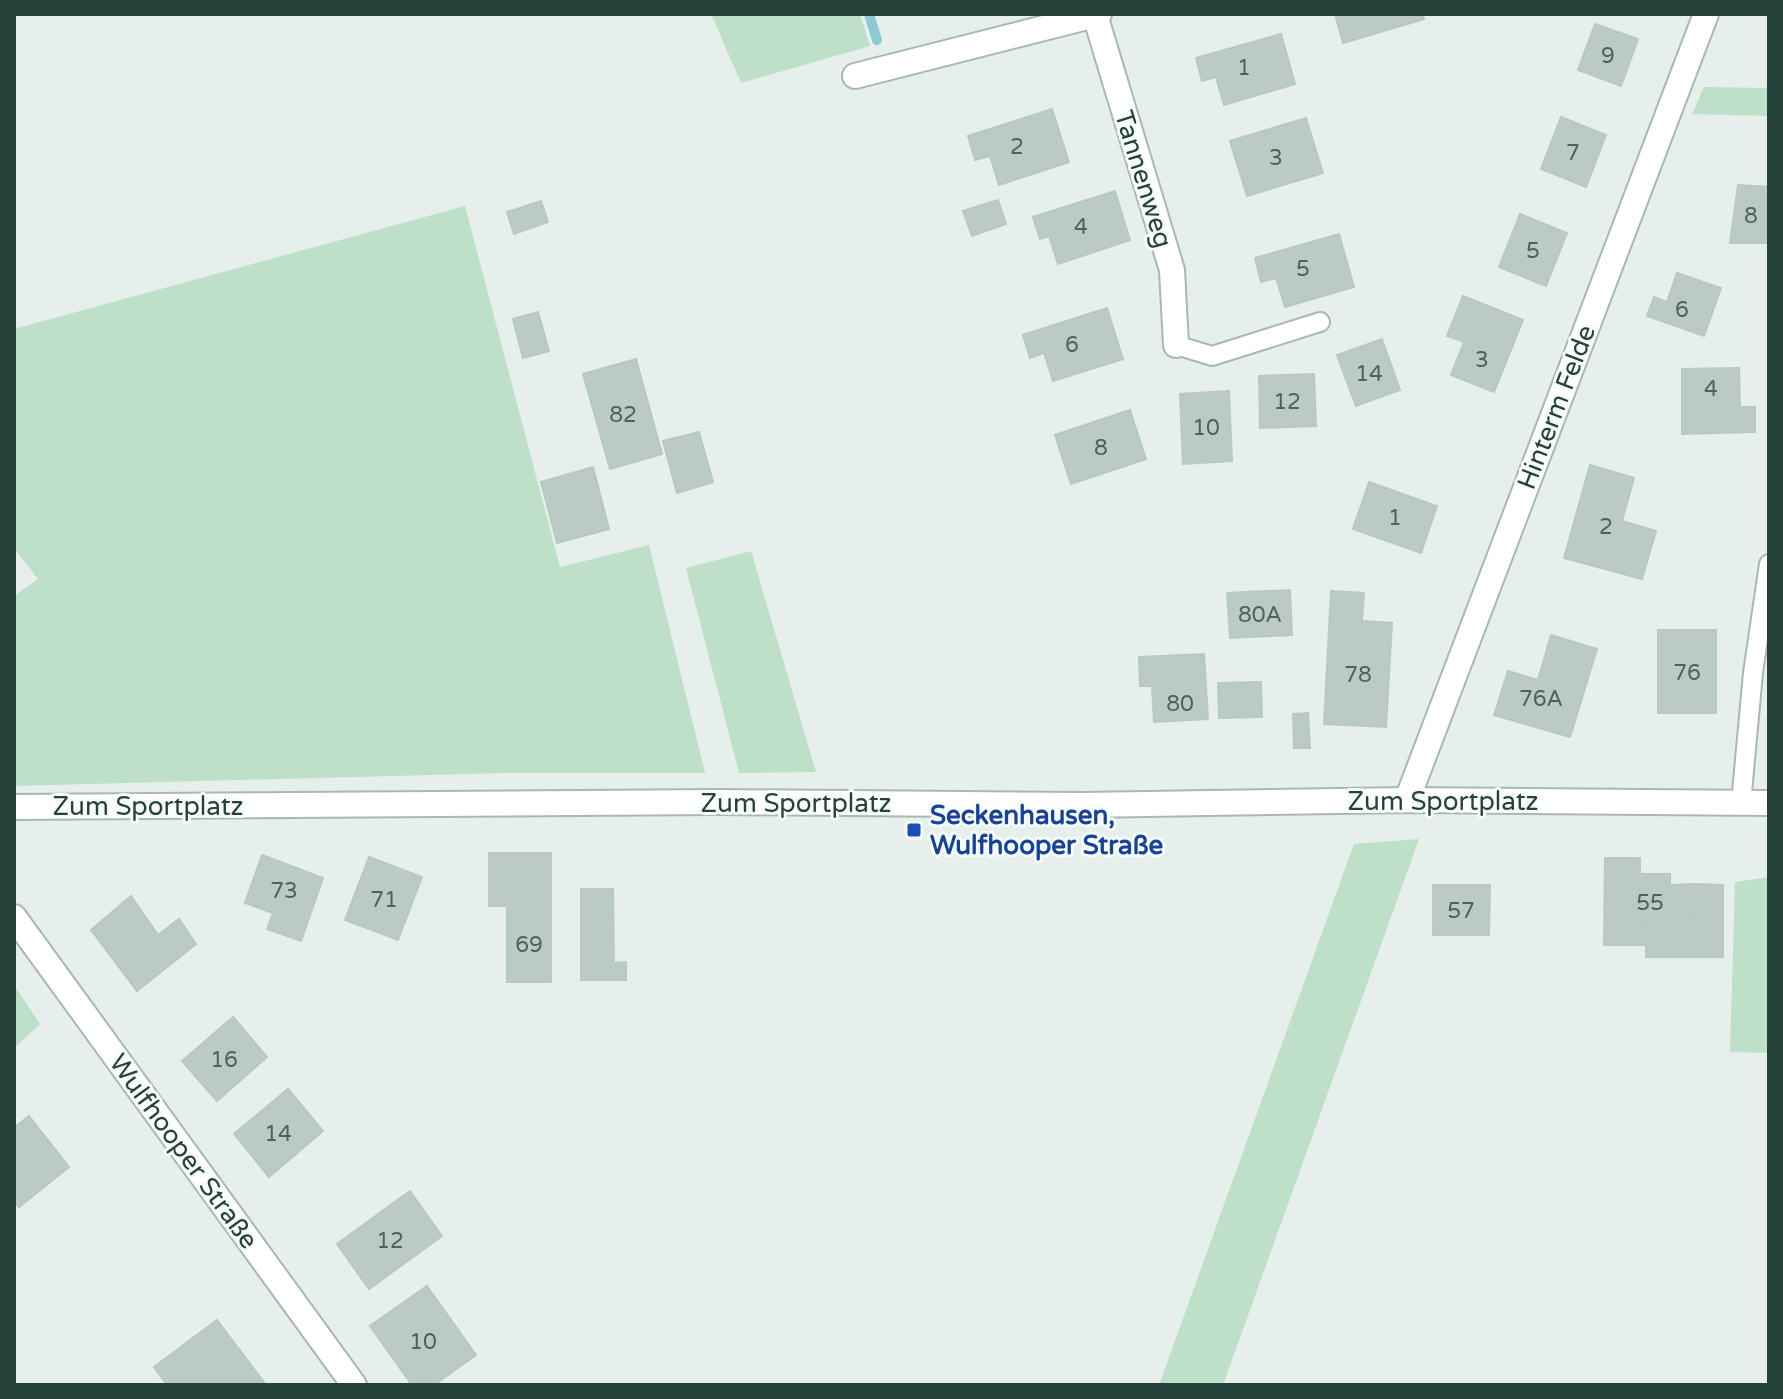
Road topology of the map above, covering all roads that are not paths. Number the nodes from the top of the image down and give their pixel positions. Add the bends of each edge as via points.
1 (1706, 14) edge
2 (1097, 15) edge
3 (855, 76) dead end
4 (1320, 322) dead end
5 (1176, 345) joint
6 (1769, 564) edge
7 (1407, 800) junction
8 (1741, 803) junction
9 (1769, 803) edge
10 (14, 807) edge
11 (14, 917) edge
12 (354, 1385) edge

1 - 7 street, Hinterm Felde
2 - 3 street
2 - 5 street, Tannenweg via 1172,270
4 - 5 lane via 1212,356
6 - 8 lane
7 - 8 street, Zum Sportplatz
7 - 10 street, Zum Sportplatz
8 - 9 street, Zum Sportplatz
11 - 12 street, Wulfhooper Straße

